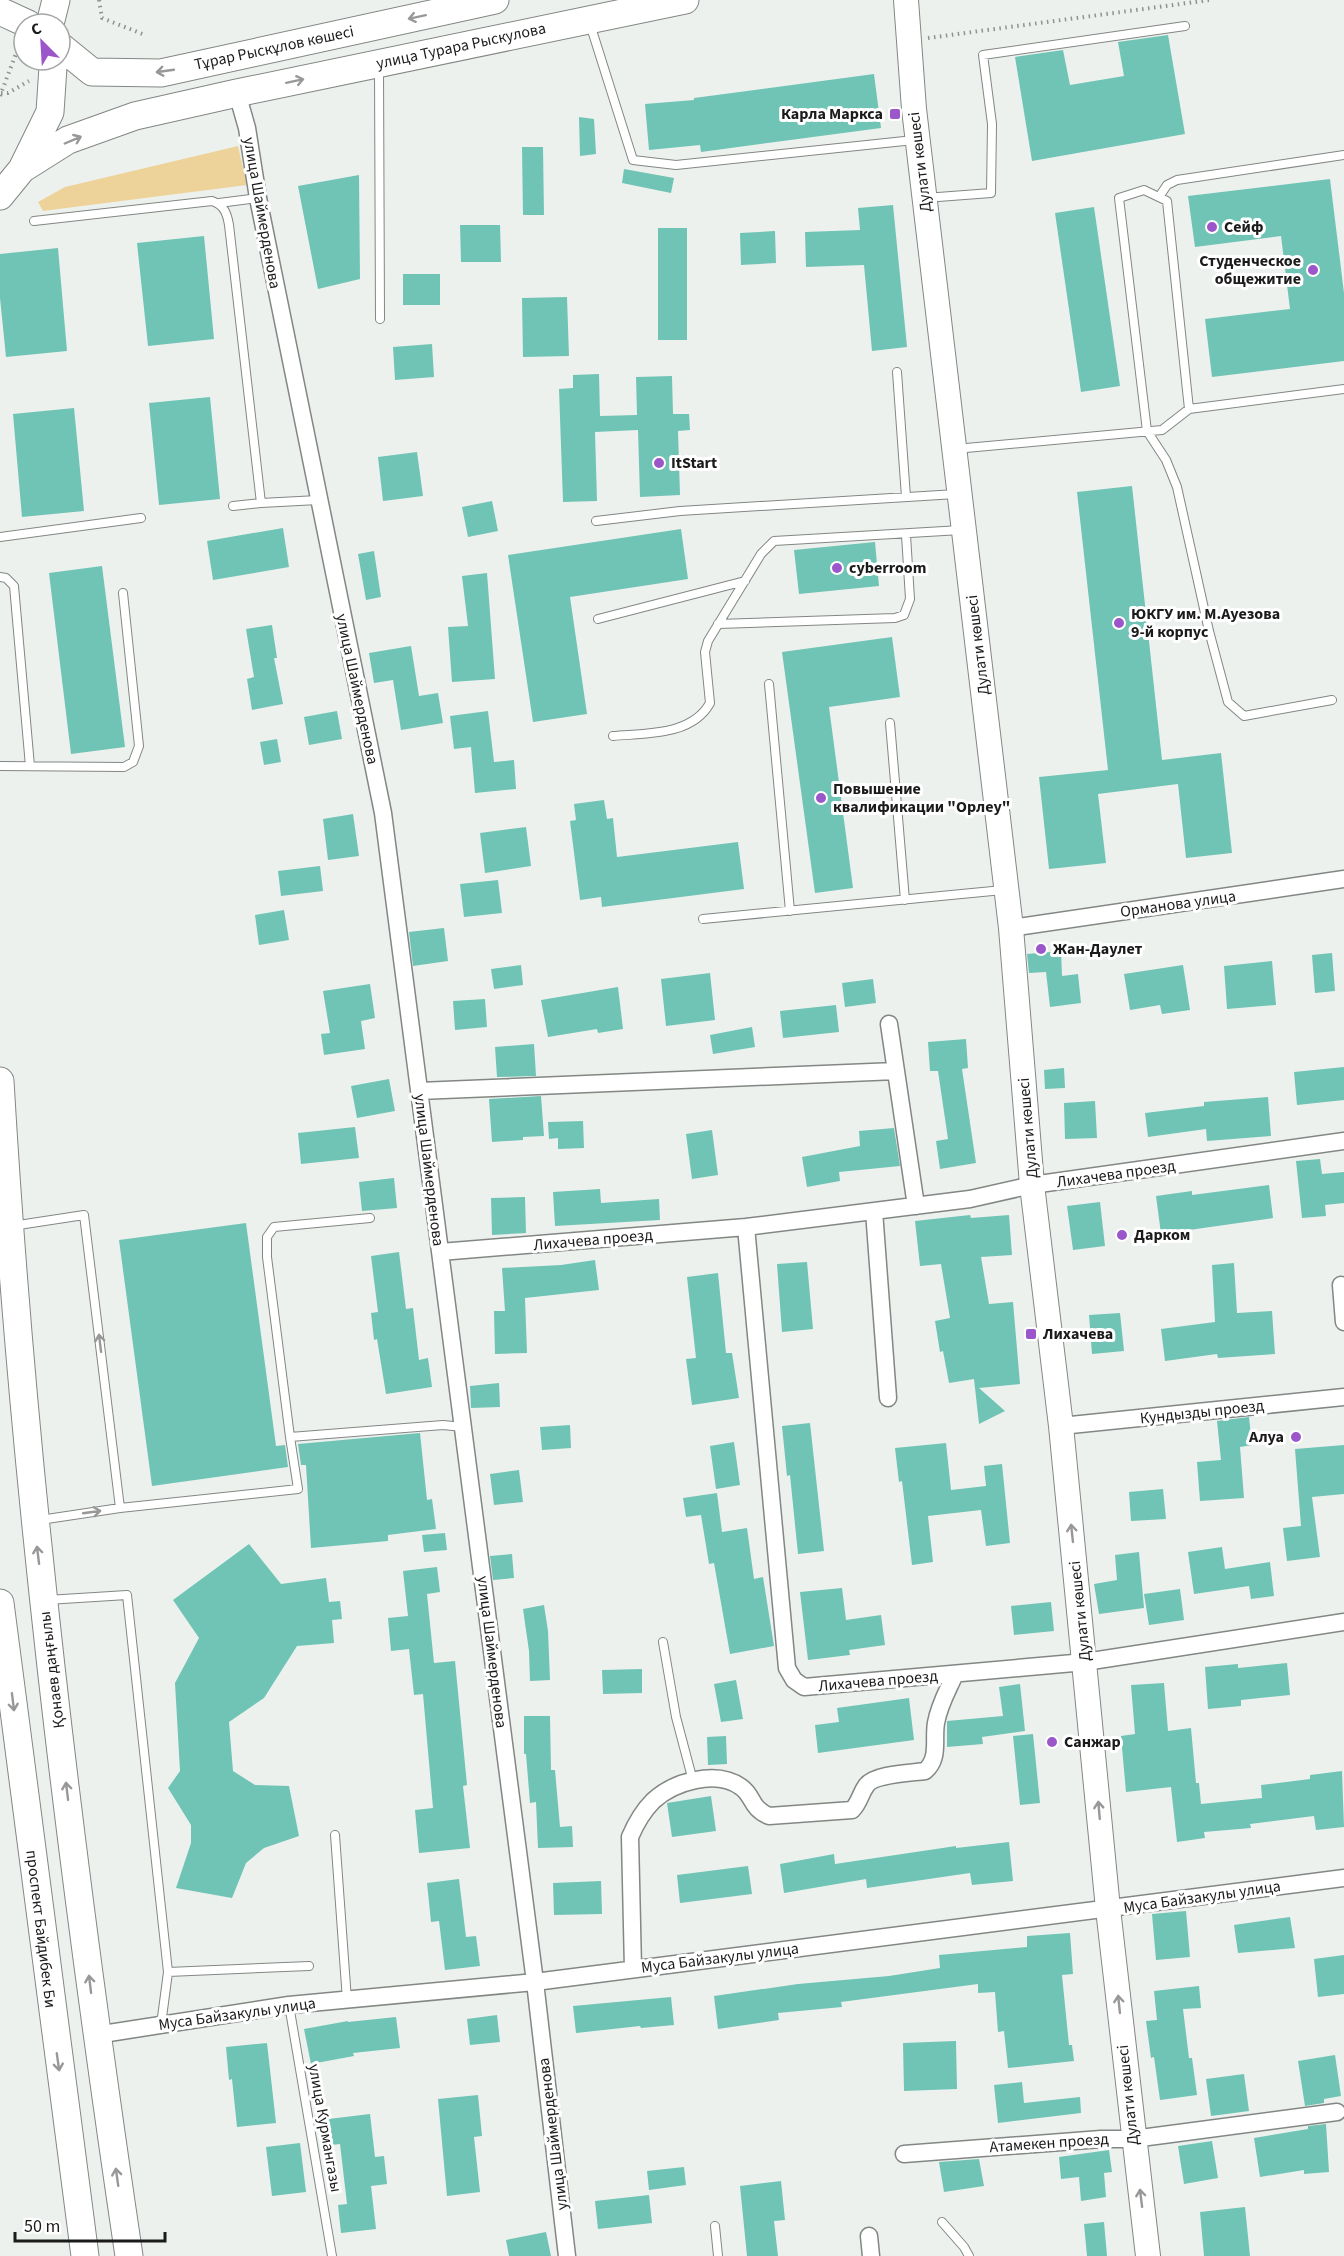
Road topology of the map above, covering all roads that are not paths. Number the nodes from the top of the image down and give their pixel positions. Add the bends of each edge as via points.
1 (685, 0) edge
2 (906, 0) edge
3 (480, 2) edge
4 (588, 19) junction
5 (1185, 26) dead end
6 (72, 56) edge
7 (379, 63) junction
8 (54, 72) edge
9 (237, 93) junction
10 (918, 140) junction
11 (1344, 155) edge
12 (22, 169) junction
13 (0, 196) edge
14 (1159, 197) junction
15 (258, 198) junction
16 (925, 198) junction
17 (219, 203) junction
18 (34, 221) dead end
19 (380, 320) dead end
20 (897, 372) dead end
21 (1344, 389) edge
22 (1189, 409) junction
23 (1147, 431) junction
24 (954, 449) junction
25 (960, 494) junction
26 (906, 496) junction
27 (318, 500) junction
28 (261, 503) junction
29 (233, 506) dead end
30 (141, 518) dead end
31 (596, 521) dead end
32 (964, 530) junction
33 (906, 535) junction
34 (0, 537) edge
35 (0, 577) edge
36 (745, 581) junction
37 (123, 593) dead end
38 (598, 619) dead end
39 (718, 624) junction
40 (769, 684) dead end
41 (1332, 700) dead end
42 (890, 723) dead end
43 (613, 736) dead end
44 (0, 766) edge
45 (30, 766) junction
46 (1344, 879) edge
47 (1007, 890) junction
48 (905, 900) junction
49 (790, 911) junction
50 (703, 919) dead end
51 (1011, 928) junction
52 (889, 1024) dead end
53 (896, 1071) junction
54 (0, 1081) edge
55 (419, 1091) junction
56 (1344, 1141) edge
57 (1032, 1185) junction
58 (916, 1206) junction
59 (874, 1211) junction
60 (370, 1218) dead end
61 (9, 1227) junction
62 (746, 1227) junction
63 (440, 1252) junction
64 (1341, 1285) dead end
65 (1344, 1322) edge
66 (1344, 1397) edge
67 (888, 1398) dead end
68 (1061, 1426) junction
69 (463, 1427) junction
70 (290, 1437) junction
71 (120, 1508) junction
72 (34, 1521) junction
73 (44, 1601) junction
74 (0, 1603) edge
75 (1344, 1622) edge
76 (663, 1642) dead end
77 (1085, 1662) junction
78 (955, 1674) junction
79 (693, 1781) junction
80 (335, 1835) dead end
81 (1344, 1878) edge
82 (1108, 1909) junction
83 (309, 1966) dead end
84 (633, 1969) junction
85 (168, 1972) junction
86 (535, 1982) junction
87 (347, 2000) junction
88 (289, 2005) junction
89 (161, 2025) junction
90 (96, 2035) junction
91 (1337, 2112) dead end
92 (1133, 2139) junction
93 (904, 2154) dead end
94 (942, 2222) dead end
95 (715, 2226) dead end
96 (869, 2236) dead end
97 (85, 2256) edge
98 (129, 2256) edge
99 (332, 2256) edge
100 (567, 2256) edge
101 (718, 2256) edge
102 (871, 2256) edge
103 (969, 2256) edge
104 (1148, 2256) edge

1 - 4 main road, улица Турара Рыскулова
2 - 10 main road, Дулати көшесі
3 -> 6 main road, Тұрар Рыскұлов көшесі via 161,73 92,72
4 - 7 main road, улица Турара Рыскулова
4 - 10 lane via 633,160 676,165
5 - 16 lane via 983,55 992,124 991,193
9 -> 7 main road, улица Турара Рыскулова
7 - 19 lane
8 - 12 main road via 50,112
12 -> 9 main road via 68,140 124,120
9 - 15 street, улица Шаймерденова
10 - 16 main road, Дулати көшесі
11 - 14 lane via 1177,180 1167,185
12 - 13 main road
14 - 22 lane via 1167,201
14 - 23 lane via 1144,190 1119,198
15 - 17 lane
15 - 27 street, улица Шаймерденова
16 - 24 main road, Дулати көшесі
17 - 18 lane
17 - 28 lane via 229,225
20 - 26 lane
21 - 22 lane
22 - 23 lane via 1162,430
23 - 24 lane
23 - 41 lane via 1166,460 1177,487 1228,702 1244,716
24 - 25 main road, Дулати көшесі
25 - 26 lane
25 - 32 main road, Дулати көшесі
26 - 31 lane via 680,511
27 - 28 lane
27 - 55 street, улица Шаймерденова via 382,813
28 - 29 lane
30 - 34 lane
32 - 33 lane
32 - 47 main road, Дулати көшесі
33 - 36 lane via 774,541
33 - 39 lane via 910,599 904,615
35 - 45 lane via 14,586
36 - 38 lane
36 - 39 lane
37 - 45 lane via 139,746 135,759 124,767
39 - 43 lane via 705,652 710,703 706,710 684,726 669,731
40 - 49 lane
42 - 48 lane
44 - 45 lane
46 - 51 street, Орманова улица
47 - 48 lane
47 - 51 main road, Дулати көшесі
48 - 49 lane
49 - 50 lane
51 - 57 main road, Дулати көшесі
52 - 53 street
53 - 55 street
53 - 58 street
54 - 61 main road, Қонаев даңғылы
55 - 63 street, улица Шаймерденова
56 - 57 street, Лихачева проезд
57 - 58 street, Лихачева проезд
57 - 68 main road, Дулати көшесі
58 - 59 street, Лихачева проезд
59 - 62 street, Лихачева проезд
59 - 67 street
60 - 70 lane via 274,1227 267,1237
71 -> 61 lane via 84,1215
61 - 72 main road, Қонаев даңғылы
62 - 63 street, Лихачева проезд
62 - 78 street, Лихачева проезд via 787,1668 804,1687
63 - 69 street, улица Шаймерденова
64 - 65 street
66 - 68 street, Кундызды проезд
77 -> 68 main road, Дулати көшесі
69 - 70 lane via 443,1425
69 - 86 street, улица Шаймерденова
70 - 71 lane via 298,1489
72 -> 71 lane
73 -> 72 main road, Қонаев даңғылы
73 - 85 lane via 127,1595
90 -> 73 main road, Қонаев даңғылы
74 -> 97 main road, проспект Байдибек Би
75 - 77 street, Лихачева проезд
76 - 79 lane via 676,1717
77 - 78 street, Лихачева проезд
82 -> 77 main road, Дулати көшесі
78 - 79 street via 936,1723 931,1766 925,1772 874,1779 852,1810 769,1816 758,1811 743,1788 730,1781
79 - 84 street via 654,1800 638,1818 630,1837
80 - 87 lane
81 - 82 street, Муса Байзакулы улица
82 - 84 street, Муса Байзакулы улица
92 -> 82 main road, Дулати көшесі
83 - 85 lane
84 - 86 street, Муса Байзакулы улица
85 - 89 lane
86 - 87 street, Муса Байзакулы улица
86 - 100 street, улица Шаймерденова
87 - 88 street, Муса Байзакулы улица
88 - 89 street, Муса Байзакулы улица
88 - 99 lane, улица Курмангазы
89 - 90 street, Муса Байзакулы улица
98 -> 90 main road, Қонаев даңғылы
91 - 92 street, Атамекен проезд
92 - 93 street, Атамекен проезд
104 -> 92 main road, Дулати көшесі
94 - 103 lane
95 - 101 lane
96 - 102 street

